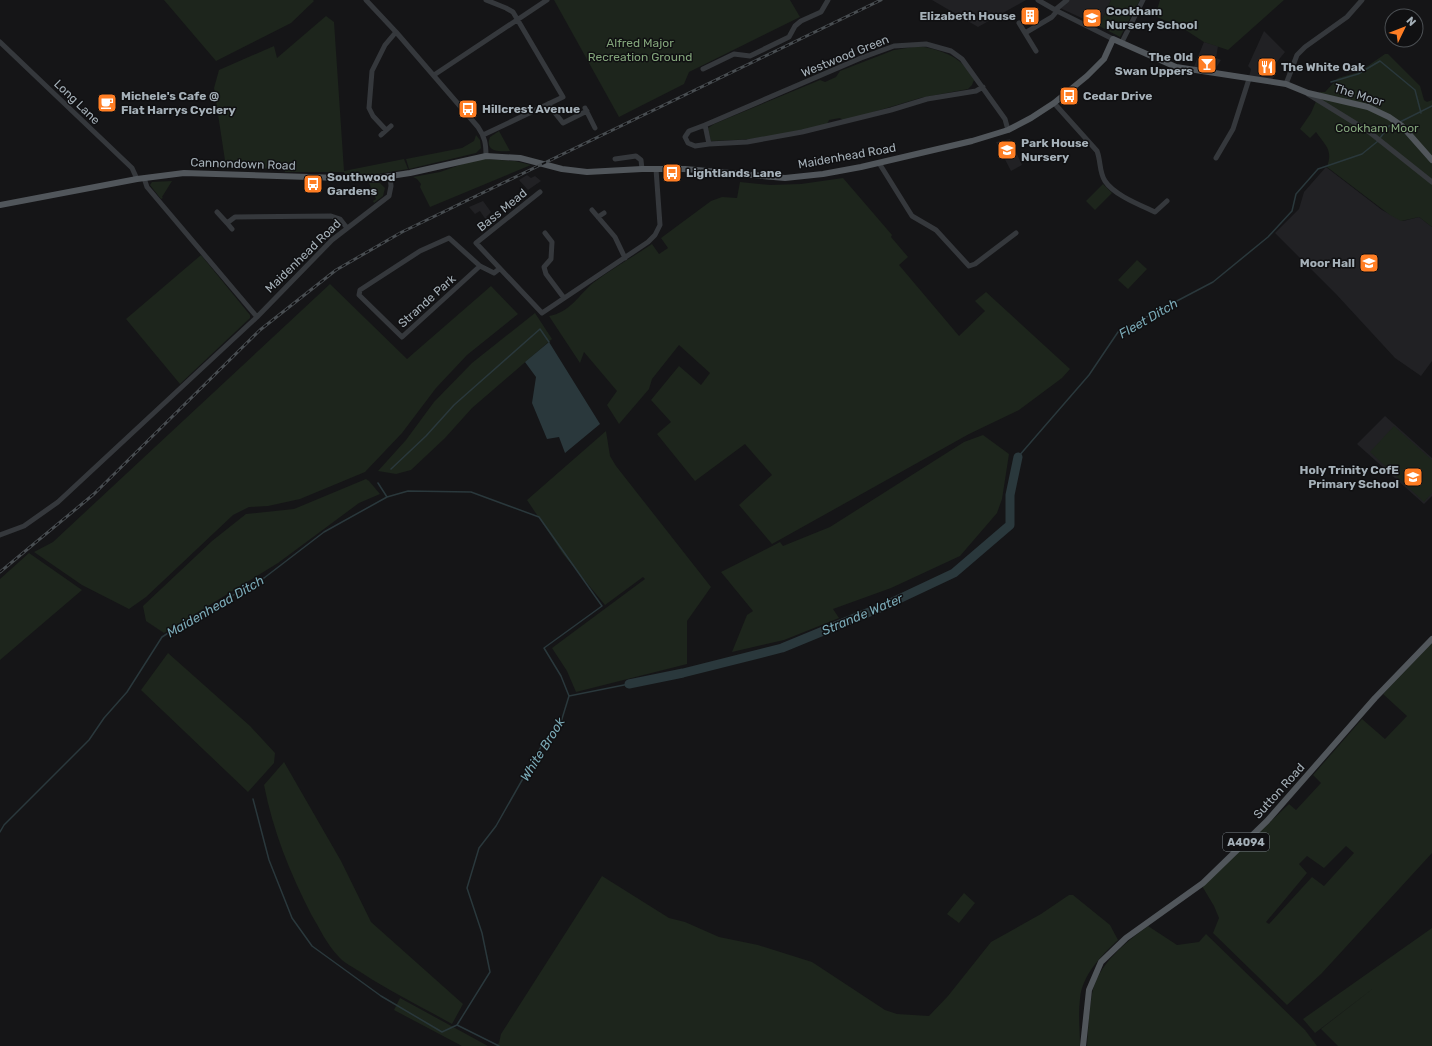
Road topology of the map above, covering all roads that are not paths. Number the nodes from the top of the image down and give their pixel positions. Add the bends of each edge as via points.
1 (366, 0) edge
2 (486, 0) edge
3 (547, 0) edge
4 (828, 0) edge
5 (1038, 0) edge
6 (1067, 0) edge
7 (1143, 0) edge
8 (1362, 0) edge
9 (1056, 11) junction
10 (517, 19) junction
11 (1019, 23) dead end
12 (396, 32) junction
13 (1025, 33) junction
14 (1113, 38) junction
15 (0, 42) edge
16 (1122, 42) junction
17 (1036, 51) dead end
18 (707, 69) dead end
19 (434, 75) junction
20 (1249, 79) junction
21 (1286, 84) junction
22 (983, 87) junction
23 (1308, 93) junction
24 (1054, 103) junction
25 (548, 104) junction
26 (705, 125) junction
27 (595, 128) dead end
28 (1008, 130) junction
29 (381, 135) dead end
30 (483, 135) junction
31 (709, 144) junction
32 (486, 156) junction
33 (618, 157) dead end
34 (1216, 158) dead end
35 (1432, 160) edge
36 (879, 163) junction
37 (656, 168) junction
38 (642, 169) junction
39 (390, 176) junction
40 (144, 178) junction
41 (137, 179) junction
42 (1432, 182) edge
43 (540, 192) dead end
44 (1167, 200) dead end
45 (0, 205) edge
46 (592, 210) dead end
47 (217, 212) dead end
48 (604, 213) dead end
49 (598, 217) junction
50 (227, 223) junction
51 (347, 228) junction
52 (232, 229) dead end
53 (545, 232) dead end
54 (1016, 233) dead end
55 (625, 258) junction
56 (480, 266) junction
57 (499, 269) junction
58 (564, 298) junction
59 (257, 317) junction
60 (0, 535) edge
61 (1432, 639) edge
62 (1083, 1046) edge

1 - 12 street
2 - 10 street via 513,12
3 - 10 street
4 - 18 street via 822,12 801,21 789,37 750,56 734,54
5 - 9 street
6 - 9 street
7 - 16 street
8 - 21 street via 1347,16 1297,55
9 - 13 street via 1052,17
9 - 14 street
10 - 19 street
10 - 25 street via 563,97
11 - 13 street
12 - 19 street
12 - 29 street via 385,45 372,71 370,108 373,116 388,128
13 - 17 street
14 - 16 main road, The Moor
14 - 24 main road, Maidenhead Road via 1104,59
15 - 41 street, Long Lane via 132,168
16 - 20 main road, The Moor via 1176,68
19 - 30 street
20 - 21 main road, The Moor
20 - 34 street via 1232,129
21 - 23 main road, The Moor
22 - 26 street, Westwood Green via 962,59 951,51 926,44 894,46 860,58
22 - 28 street, Westwood Green via 1005,119
22 - 31 street, Westwood Green via 976,91 927,98 891,110 802,132 747,142
23 - 35 main road, The Moor via 1368,107 1389,117 1402,126
23 - 42 street via 1368,131
24 - 28 main road, Maidenhead Road
24 - 44 street via 1097,151 1105,182 1126,199 1155,212
25 - 27 street via 563,123 586,109
25 - 30 street
26 - 31 street
26 - 31 street, Westwood Green via 689,131 685,137 688,143 695,146
28 - 36 main road, Maidenhead Road via 985,138
30 - 32 street
32 - 38 main road, Maidenhead Road via 520,158 562,169 587,172
32 - 39 main road, Maidenhead Road
33 - 38 street via 636,156 641,160
36 - 37 main road, Maidenhead Road via 823,174 785,178
36 - 54 street via 912,216 936,230 969,266
37 - 38 main road, Maidenhead Road
37 - 55 street via 660,224 656,235
39 - 40 main road, Cannondown Road via 342,179 184,173
39 - 51 street, Maidenhead Road via 389,196
40 - 41 main road, Cannondown Road
40 - 59 street via 147,187
41 - 45 main road, Cannondown Road
43 - 57 street, Bass Mead via 476,243
46 - 49 street
47 - 50 street
48 - 49 street
49 - 55 street via 615,236
50 - 51 street via 235,217 331,216 340,219
50 - 52 street
51 - 59 street, Maidenhead Road
53 - 58 street via 552,242 550,259 544,267 546,274
55 - 58 street
56 - 56 street, Strande Park via 402,337 359,295 360,290 387,274 401,262 444,239 449,238
56 - 57 street, Strande Park via 494,274
57 - 58 street via 542,313
59 - 60 street, Maidenhead Road via 58,502 24,526
61 - 62 main road, Sutton Road / A4094 via 1374,698 1267,822 1203,883 1126,938 1101,962 1089,990

